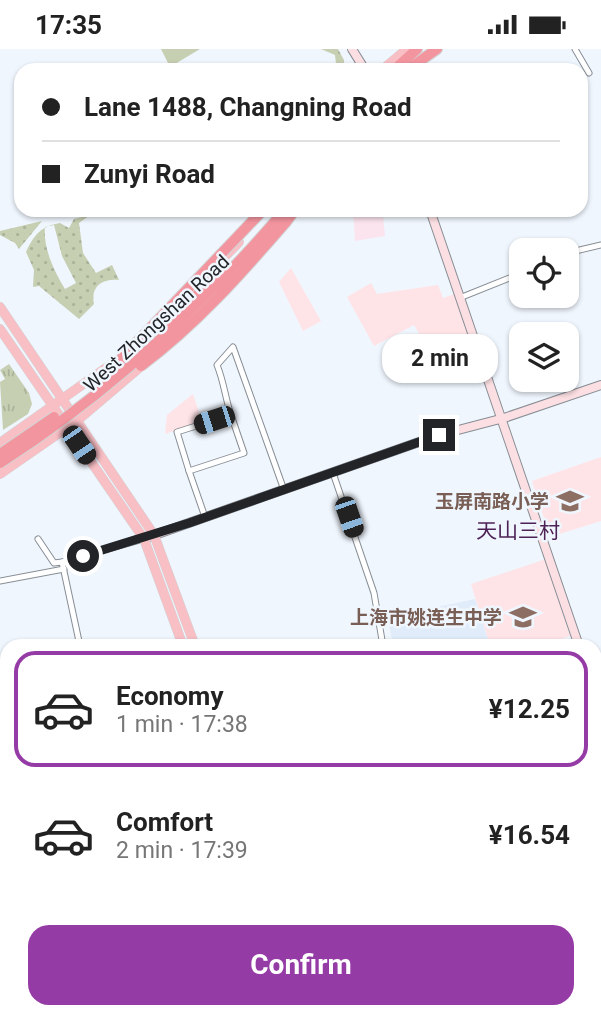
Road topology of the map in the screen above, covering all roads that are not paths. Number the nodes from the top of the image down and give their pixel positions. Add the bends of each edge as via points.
1 (407, 49) edge
2 (417, 49) edge
3 (439, 49) edge
4 (390, 63) edge
5 (402, 63) edge
6 (419, 63) edge
7 (255, 217) edge
8 (262, 217) edge
9 (270, 217) edge
10 (279, 217) edge
11 (287, 217) edge
12 (289, 217) edge
13 (433, 217) edge
14 (601, 245) edge
15 (579, 250) edge
16 (509, 278) edge
17 (462, 297) junction
18 (0, 307) edge
19 (0, 329) edge
20 (100, 381) junction
21 (601, 385) edge
22 (64, 400) junction
23 (54, 407) junction
24 (231, 415) junction
25 (504, 418) junction
26 (78, 420) junction
27 (64, 424) junction
28 (0, 443) edge
29 (0, 454) edge
30 (0, 463) edge
31 (189, 471) junction
32 (333, 473) junction
33 (0, 474) edge
34 (284, 490) junction
35 (205, 517) junction
36 (154, 535) junction
37 (38, 539) dead end
38 (144, 539) junction
39 (62, 562) junction
40 (64, 569) junction
41 (0, 581) edge
42 (79, 639) edge
43 (181, 639) edge
44 (192, 639) edge
45 (382, 639) edge
46 (577, 639) edge

1 - 4 main road
2 - 5 highway
3 - 6 highway
7 - 20 highway, bridge
8 - 22 main road, West Zhongshan Road via 196,290
9 - 20 highway, bridge via 184,310
10 - 27 highway, bridge via 189,315
11 - 26 main road, West Zhongshan Road via 194,317
12 - 27 highway, bridge via 238,278 170,345
13 - 17 street
14 - 15 street
16 - 17 street
17 - 25 street
18 - 22 main road
19 - 23 main road
20 - 29 highway, bridge
21 - 25 street
22 - 23 main road, West Zhongshan Road
22 - 26 main road
23 - 27 main road
23 - 28 main road, West Zhongshan Road
24 - 31 street via 177,432
24 - 31 street via 244,453
24 - 34 street via 217,365 233,347
25 - 32 street via 439,435
25 - 46 street
26 - 27 main road, West Zhongshan Road
26 - 36 main road
27 - 30 highway, bridge
27 - 33 main road, West Zhongshan Road
27 - 38 main road
31 - 35 street
32 - 34 street
32 - 45 street via 374,593
34 - 35 street
35 - 36 street
36 - 38 street
36 - 44 main road
37 - 39 street via 48,559
38 - 39 street
38 - 43 main road
39 - 40 street
40 - 41 street
40 - 42 street

